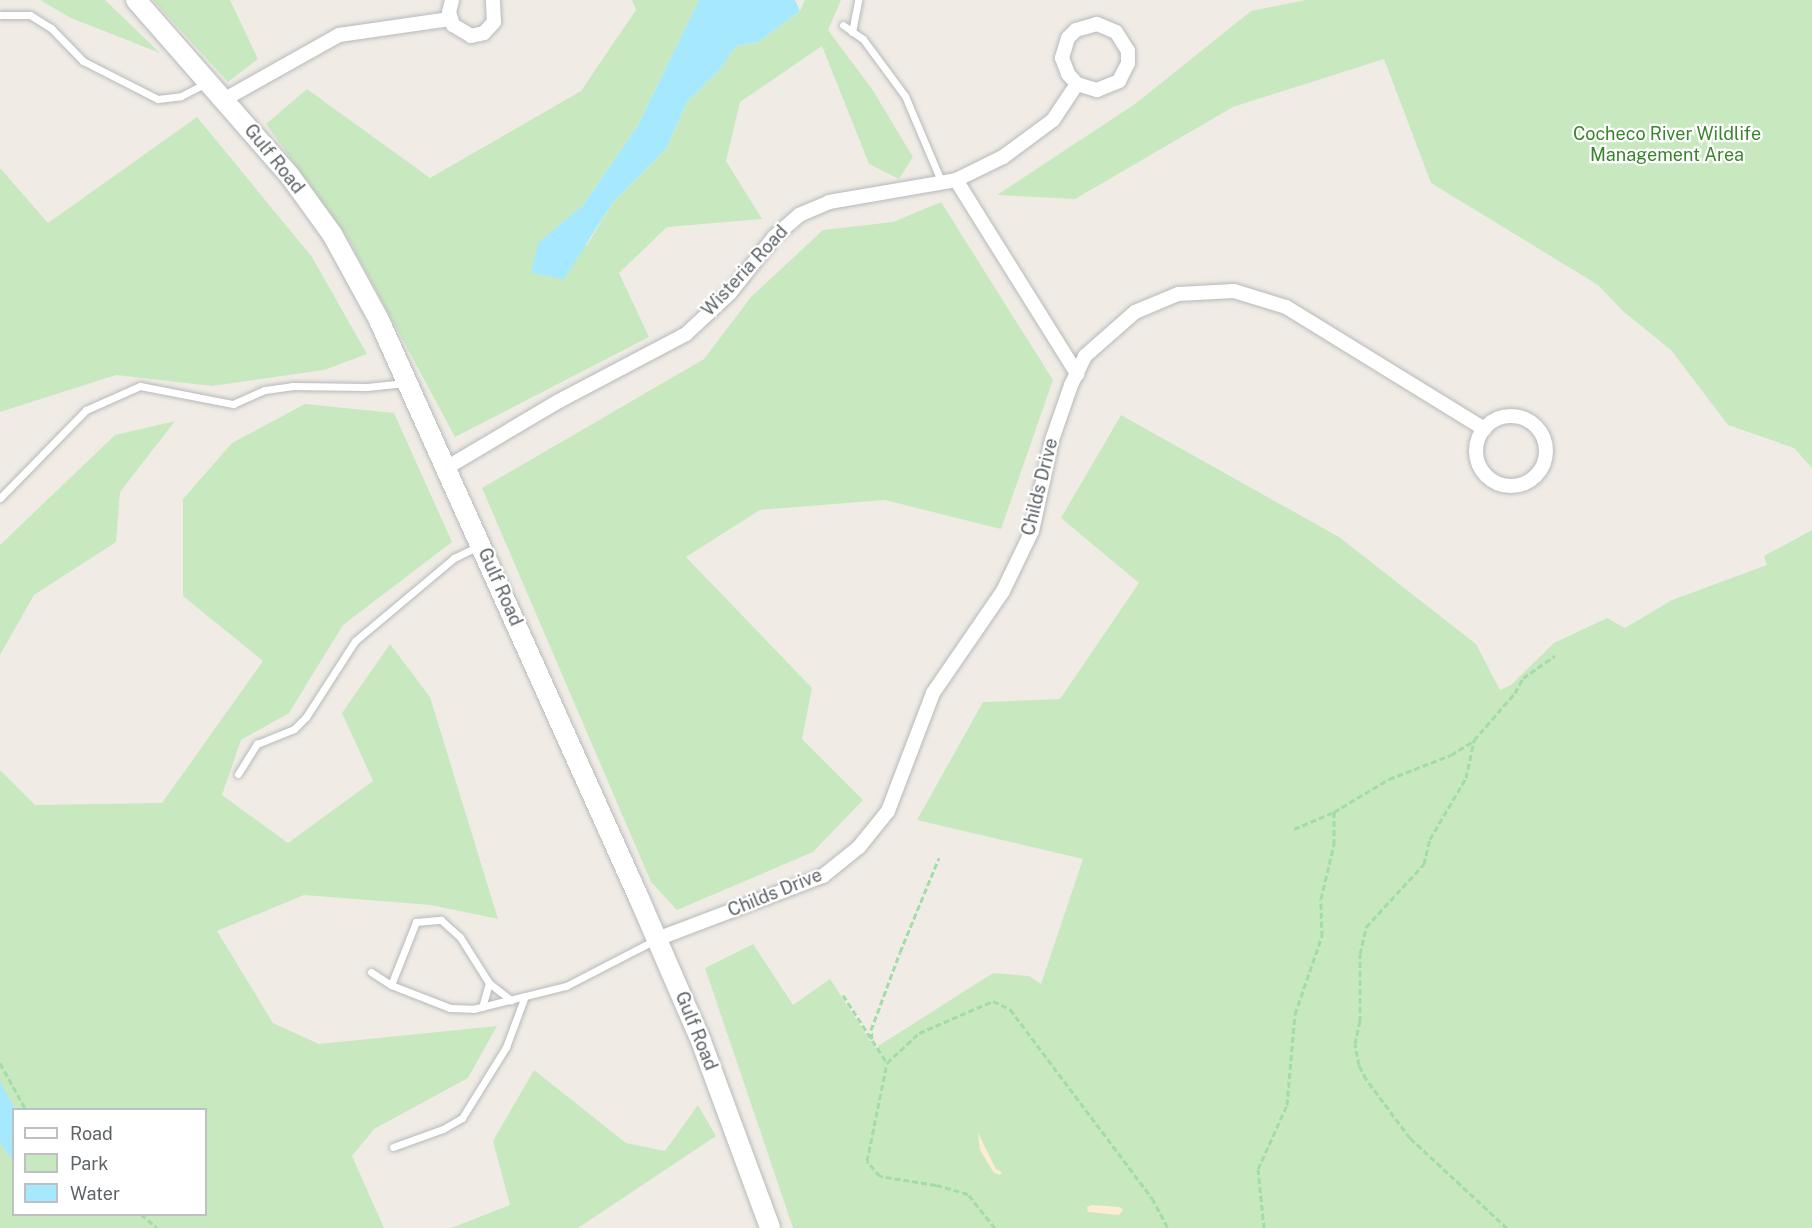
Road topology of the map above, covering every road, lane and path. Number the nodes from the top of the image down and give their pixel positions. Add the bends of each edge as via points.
1 (136, 0) edge
2 (452, 0) edge
3 (493, 0) edge
4 (858, 0) edge
5 (0, 15) edge
6 (450, 19) junction
7 (843, 25) dead end
8 (852, 32) junction
9 (210, 82) junction
10 (1077, 84) junction
11 (225, 99) junction
12 (956, 180) junction
13 (942, 183) junction
14 (1077, 374) junction
15 (408, 382) junction
16 (1484, 429) junction
17 (446, 468) junction
18 (0, 498) edge
19 (481, 545) junction
20 (1555, 657) dead end
21 (1474, 740) junction
22 (238, 774) dead end
23 (1334, 812) junction
24 (1294, 829) dead end
25 (939, 858) dead end
26 (657, 939) junction
27 (371, 972) dead end
28 (489, 983) junction
29 (391, 985) junction
30 (843, 995) dead end
31 (525, 996) junction
32 (511, 1000) junction
33 (482, 1007) junction
34 (872, 1039) junction
35 (0, 1064) edge
36 (887, 1064) junction
37 (25, 1108) edge
38 (393, 1147) dead end
39 (142, 1216) edge
40 (157, 1228) edge
41 (770, 1228) edge
42 (995, 1228) edge
43 (1168, 1228) edge
44 (1264, 1228) edge
45 (1507, 1228) edge

1 - 9 street, Gulf Road
2 - 6 street
3 - 6 street via 496,16 484,33 464,34
4 - 8 lane
5 - 9 lane via 30,15 51,28 83,62 158,99 181,96
6 - 11 street via 339,35
7 - 8 lane
8 - 13 lane via 862,39 904,96
9 - 11 street, Gulf Road
10 - 10 street via 1097,90 1119,81 1128,63 1128,51 1116,32 1097,24 1076,30 1068,38 1062,58
10 - 12 street, Wisteria Road via 1053,120 1003,157
11 - 15 street, Gulf Road via 290,176 332,234
12 - 13 street, Wisteria Road
12 - 14 street
13 - 17 street, Wisteria Road via 829,202 799,214 774,237 730,293 686,334 559,401
14 - 16 street, Childs Drive via 1086,356 1135,312 1178,294 1234,291 1286,307
14 - 26 street, Childs Drive via 1052,441 1032,531 1003,591 933,693 888,811 859,847 823,876
15 - 17 street, Gulf Road
15 - 18 lane via 367,387 292,386 265,390 233,404 140,386 86,410
16 - 16 street via 1476,449 1477,460 1489,478 1509,486 1520,485 1538,473 1546,450 1544,438 1533,424 1504,417
17 - 19 street, Gulf Road
19 - 22 lane via 454,558 355,641 306,717 294,729 257,744
19 - 26 street, Gulf Road
20 - 21 path via 1523,678 1515,693
21 - 23 path via 1451,755 1389,779
21 - 45 path via 1466,778 1430,839 1424,864 1366,927 1360,954 1360,1021 1355,1044 1359,1065 1391,1116 1426,1155
23 - 24 path
23 - 44 path via 1336,835 1321,899 1322,936 1295,1014 1287,1105 1258,1169
25 - 34 path via 904,940 871,1030
26 - 31 lane via 566,986
26 - 41 street, Gulf Road via 701,1041
27 - 29 lane
28 - 29 lane via 460,937 441,920 430,919 416,922 411,929
28 - 32 lane
28 - 33 lane
29 - 33 lane via 450,1008
30 - 34 path
31 - 32 lane
31 - 38 lane via 506,1047 462,1118
32 - 33 lane
34 - 36 path
35 - 37 path
36 - 42 path via 867,1150 871,1170 891,1180 936,1185 968,1194
36 - 43 path via 920,1033 976,1007 1000,1002 1010,1009 1152,1198
39 - 40 path

